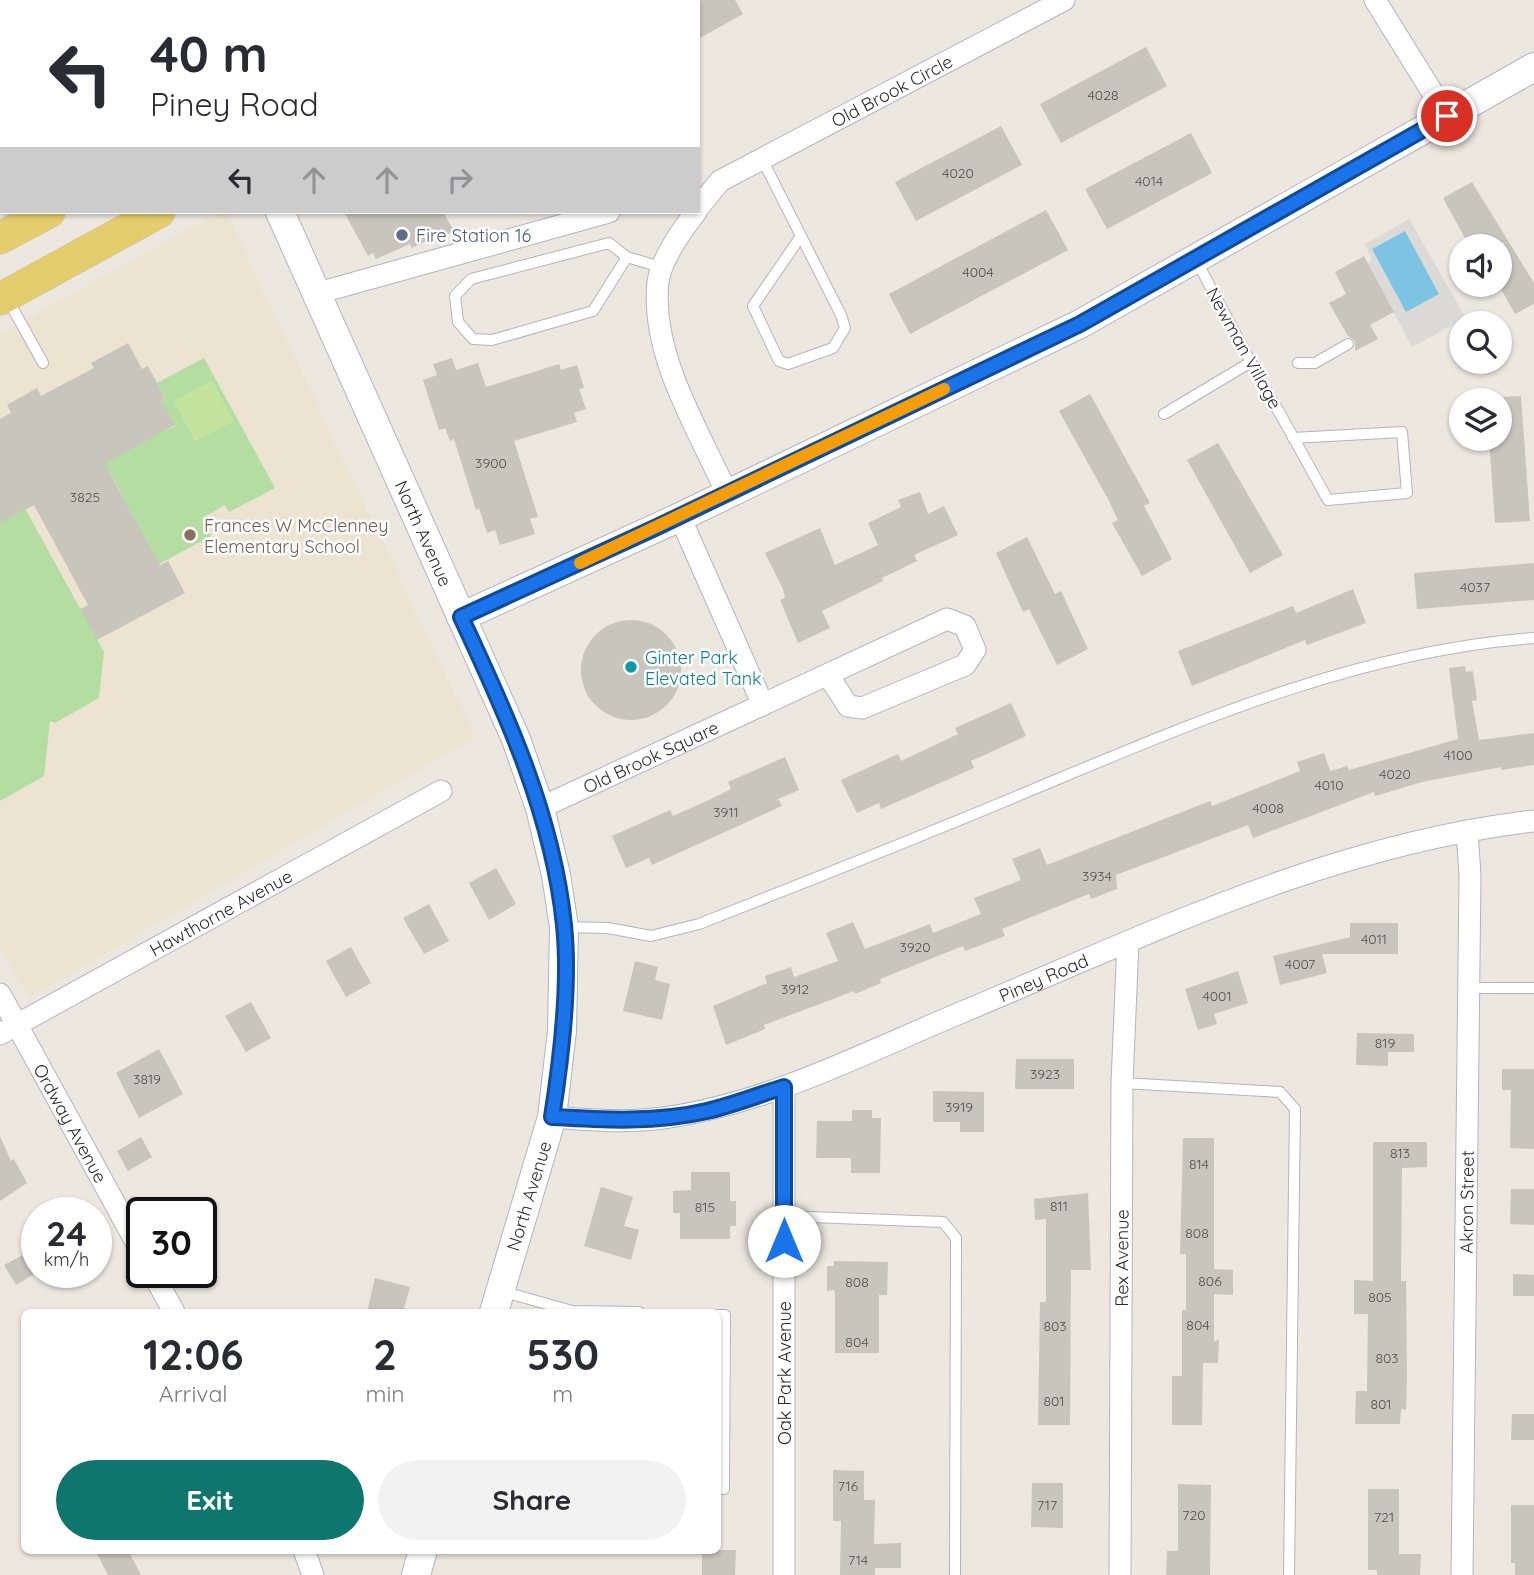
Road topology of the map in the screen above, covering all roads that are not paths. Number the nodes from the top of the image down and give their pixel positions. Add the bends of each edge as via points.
1 (1063, 0) edge
2 (1375, 0) edge
3 (1534, 67) edge
4 (1447, 116) junction
5 (762, 159) junction
6 (720, 181) junction
7 (700, 186) edge
8 (700, 206) edge
9 (45, 214) edge
10 (155, 214) edge
11 (281, 214) edge
12 (602, 214) edge
13 (695, 214) edge
14 (801, 236) junction
15 (0, 238) edge
16 (626, 257) junction
17 (1195, 257) junction
18 (664, 268) junction
19 (318, 293) junction
20 (3, 298) edge
21 (1348, 344) dead end
22 (1251, 362) junction
23 (43, 363) dead end
24 (1298, 363) dead end
25 (1164, 414) dead end
26 (1293, 438) junction
27 (727, 494) junction
28 (680, 516) junction
29 (461, 617) junction
30 (1534, 638) edge
31 (828, 675) junction
32 (763, 705) junction
33 (441, 791) dead end
34 (540, 808) junction
35 (1534, 821) edge
36 (1468, 831) junction
37 (564, 928) junction
38 (1128, 942) junction
39 (1467, 988) junction
40 (1534, 988) edge
41 (0, 994) edge
42 (9, 1029) edge
43 (1122, 1083) junction
44 (784, 1087) junction
45 (552, 1117) junction
46 (784, 1216) junction
47 (126, 1226) edge
48 (161, 1288) edge
49 (497, 1302) edge
50 (172, 1309) edge
51 (555, 1309) edge
52 (721, 1315) edge
53 (721, 1489) edge
54 (305, 1554) edge
55 (422, 1554) edge
56 (313, 1575) edge
57 (416, 1575) edge
58 (784, 1575) edge
59 (955, 1575) edge
60 (1120, 1575) edge
61 (1289, 1575) edge
62 (1462, 1575) edge

1 - 5 street, Old Brook Circle
2 - 4 street
3 - 4 street
4 - 17 street
5 - 6 street, Old Brook Circle
5 - 14 lane
6 - 7 street, Old Brook Circle
6 - 8 street, Old Brook Circle
9 - 15 main road
10 - 20 main road
11 - 19 street, North Avenue
12 - 19 street
13 - 18 street, Old Brook Circle
14 - 14 lane via 845,328 833,348 789,364 779,360 752,306
16 - 16 lane via 608,243 471,279 455,296 458,322 473,339 492,340 593,311
16 - 18 lane
17 - 22 lane, Newman Village
17 - 27 street via 1080,324
18 - 27 street, Old Brook Circle via 658,281 660,328 671,368
19 - 29 street, North Avenue
20 - 23 lane
21 - 24 lane via 1315,363
22 - 25 lane
22 - 26 lane, Newman Village
26 - 26 lane, Newman Village via 1328,500 1407,493 1402,432
27 - 28 street
28 - 29 street
28 - 32 street
29 - 34 street, North Avenue via 516,738
30 - 37 lane via 1459,645 1376,662 1223,712 699,924 651,936 608,928
31 - 31 street, Old Brook Square via 848,706 862,708 965,665 975,650 965,626 947,619
31 - 32 street, Old Brook Square
32 - 34 street, Old Brook Square
33 - 42 street, Hawthorne Avenue
34 - 37 street, North Avenue
35 - 36 street, Piney Road
36 - 38 street, Piney Road via 1319,867
36 - 39 street, Akron Street
37 - 45 street, North Avenue via 562,1031
38 - 43 street, Rex Avenue
38 - 44 street, Piney Road
39 - 40 lane
39 - 62 street, Akron Street
41 - 42 street, Ordway Avenue
42 - 47 street, Ordway Avenue
43 - 60 street, Rex Avenue
43 - 61 lane via 1280,1092 1295,1109
44 - 45 street, Piney Road via 708,1111 660,1119 620,1122
44 - 46 street, Oak Park Avenue
45 - 49 street, North Avenue
46 - 58 street, Oak Park Avenue
46 - 59 lane via 943,1222 956,1238
48 - 50 street
49 - 51 lane
52 - 53 lane via 725,1315
54 - 56 street
55 - 57 street

